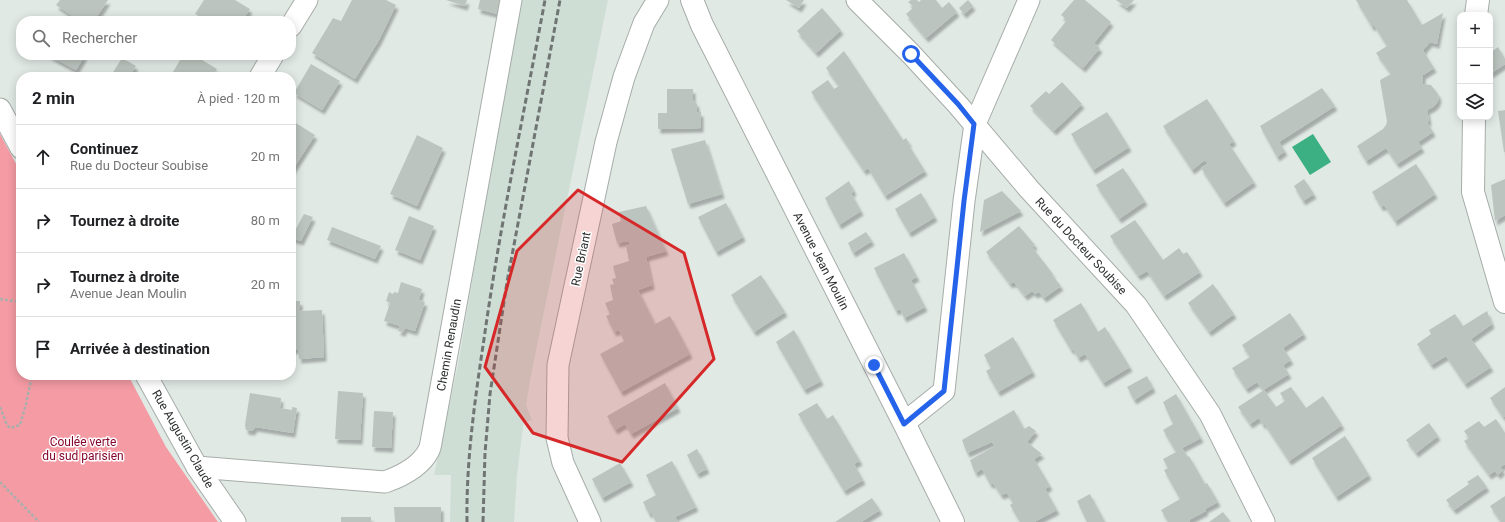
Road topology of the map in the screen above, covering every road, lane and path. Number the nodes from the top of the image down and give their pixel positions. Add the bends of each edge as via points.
1 (306, 0) edge
2 (510, 0) edge
3 (658, 0) edge
4 (692, 0) edge
5 (857, 0) edge
6 (1029, 0) edge
7 (1478, 0) edge
8 (1476, 12) edge
9 (296, 17) edge
10 (270, 60) edge
11 (263, 72) edge
12 (0, 109) edge
13 (1474, 120) edge
14 (974, 124) junction
15 (16, 139) edge
16 (0, 299) edge
17 (16, 301) edge
18 (1505, 302) edge
19 (31, 380) edge
20 (149, 380) edge
21 (0, 407) edge
22 (904, 424) junction
23 (197, 467) junction
24 (0, 482) edge
25 (39, 522) edge
26 (235, 522) edge
27 (590, 522) edge
28 (953, 522) edge
29 (1264, 522) edge

1 - 9 street
2 - 23 street, Chemin Renaudin via 429,450 409,470 385,482
3 - 27 street, Rue Briant via 644,23 624,77 606,142 558,365 557,438 563,463
4 - 22 main road, Avenue Jean Moulin via 702,25
5 - 14 street, Rue du Docteur Soubise via 911,54
6 - 14 street
7 - 8 main road
10 - 11 street
12 - 15 street
13 - 18 main road via 1474,192
14 - 22 street via 944,391
14 - 29 street, Rue du Docteur Soubise via 1029,189 1136,305 1210,414
16 - 17 path
19 - 21 path via 20,425 10,428 6,425
20 - 23 street, Rue Augustin Claude
22 - 28 main road, Avenue Jean Moulin
23 - 26 street, Rue Augustin Claude
24 - 25 path

